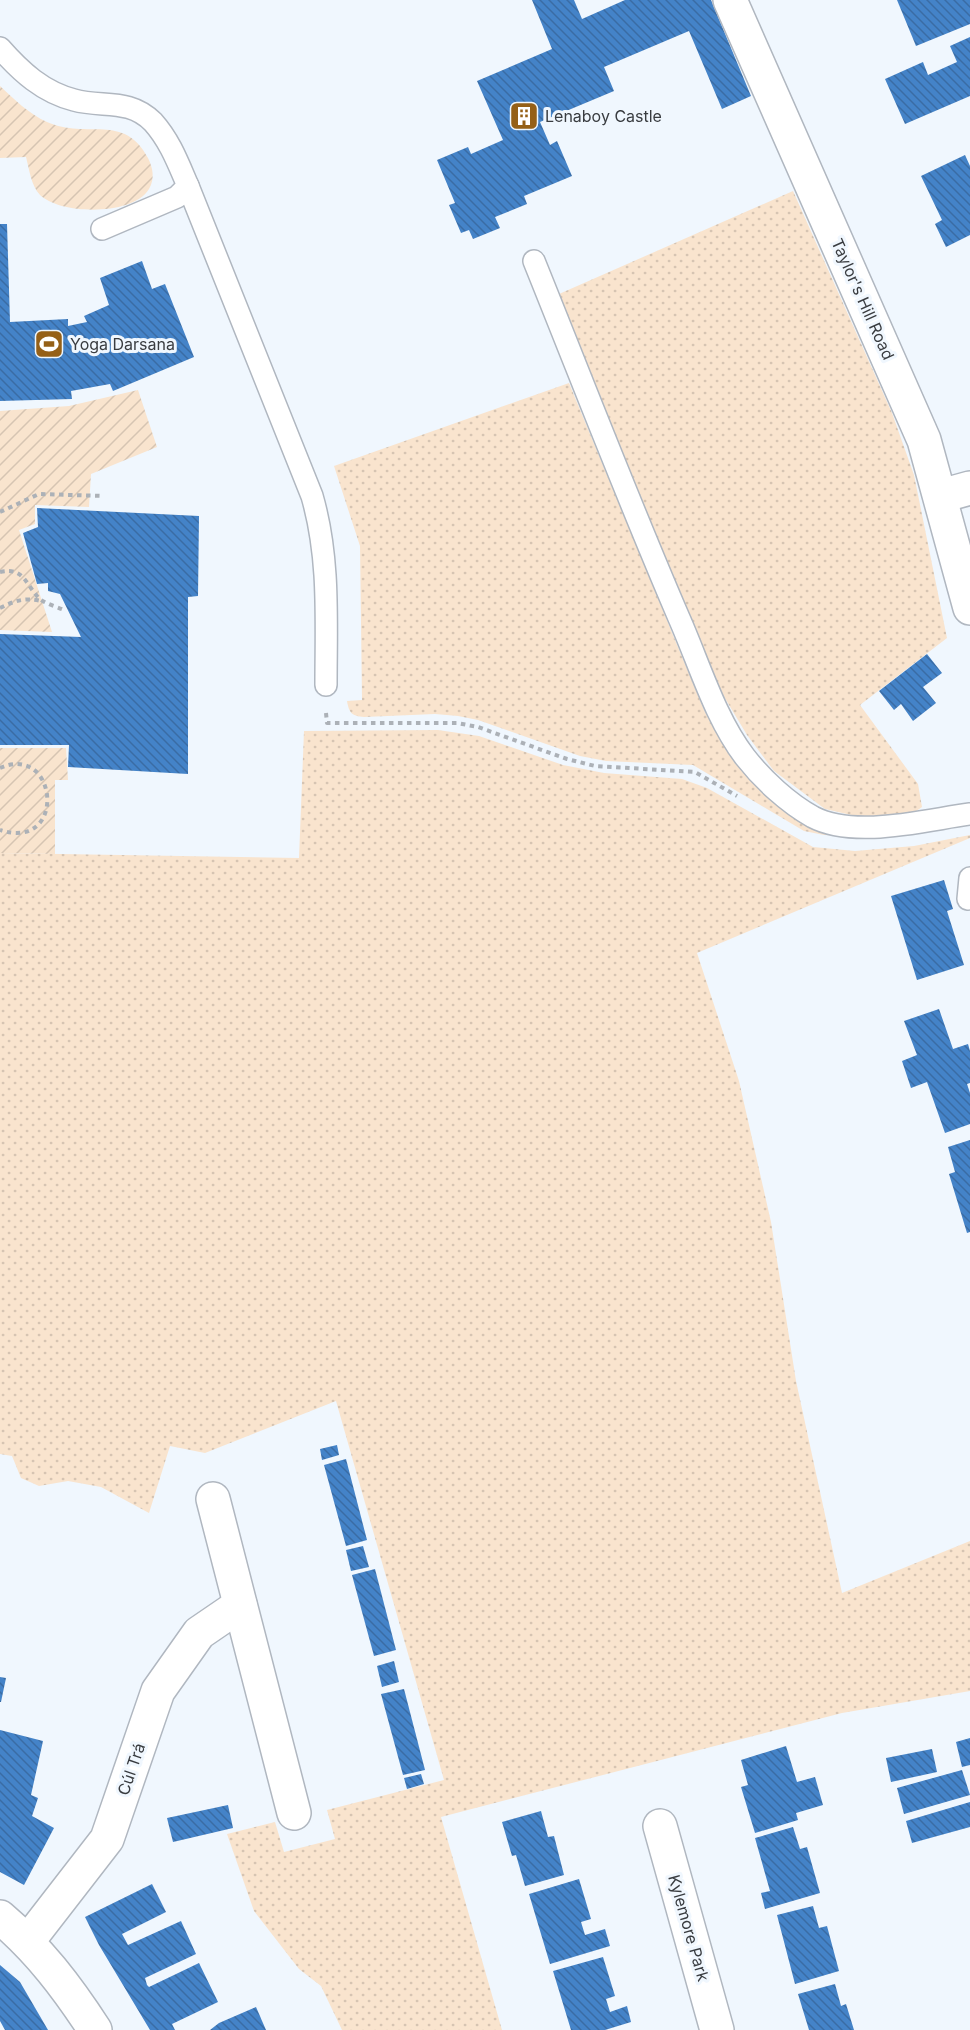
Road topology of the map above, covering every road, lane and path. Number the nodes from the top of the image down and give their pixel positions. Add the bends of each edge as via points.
1 (730, 0) edge
2 (0, 48) edge
3 (188, 186) junction
4 (102, 229) dead end
5 (534, 261) dead end
6 (956, 492) edge
7 (104, 496) dead end
8 (0, 512) edge
9 (0, 572) edge
10 (42, 601) junction
11 (0, 608) edge
12 (970, 608) edge
13 (64, 610) dead end
14 (326, 685) joint
15 (0, 768) edge
16 (742, 799) dead end
17 (970, 814) edge
18 (0, 830) edge
19 (970, 878) edge
20 (968, 899) dead end
21 (213, 1499) dead end
22 (240, 1605) junction
23 (294, 1813) dead end
24 (660, 1826) dead end
25 (0, 1917) edge
26 (28, 1941) junction
27 (95, 2030) edge
28 (717, 2030) edge

1 - 6 street, Taylor's Hill Road via 924,440
2 - 3 lane via 21,71 49,91 76,101 131,107 151,121 170,143
3 - 4 lane via 177,197
3 - 14 lane via 320,524 327,604
5 - 17 lane via 654,560 723,719 745,757 790,802 815,818 844,826 887,826
6 - 12 street, Taylor's Hill Road
7 - 8 path via 39,494
9 - 10 path via 20,573
10 - 11 path via 30,598
10 - 13 path
14 - 16 path via 327,723 457,723 596,766 695,772
15 - 18 path via 16,764 36,772 48,790 49,801 41,821 33,828 16,833
19 - 20 lane
21 - 22 street
22 - 23 street
22 - 26 street, Cúl Trá via 199,1633 158,1691 107,1839
24 - 28 street, Kylemore Park
25 - 26 street
26 - 27 street via 56,1972

